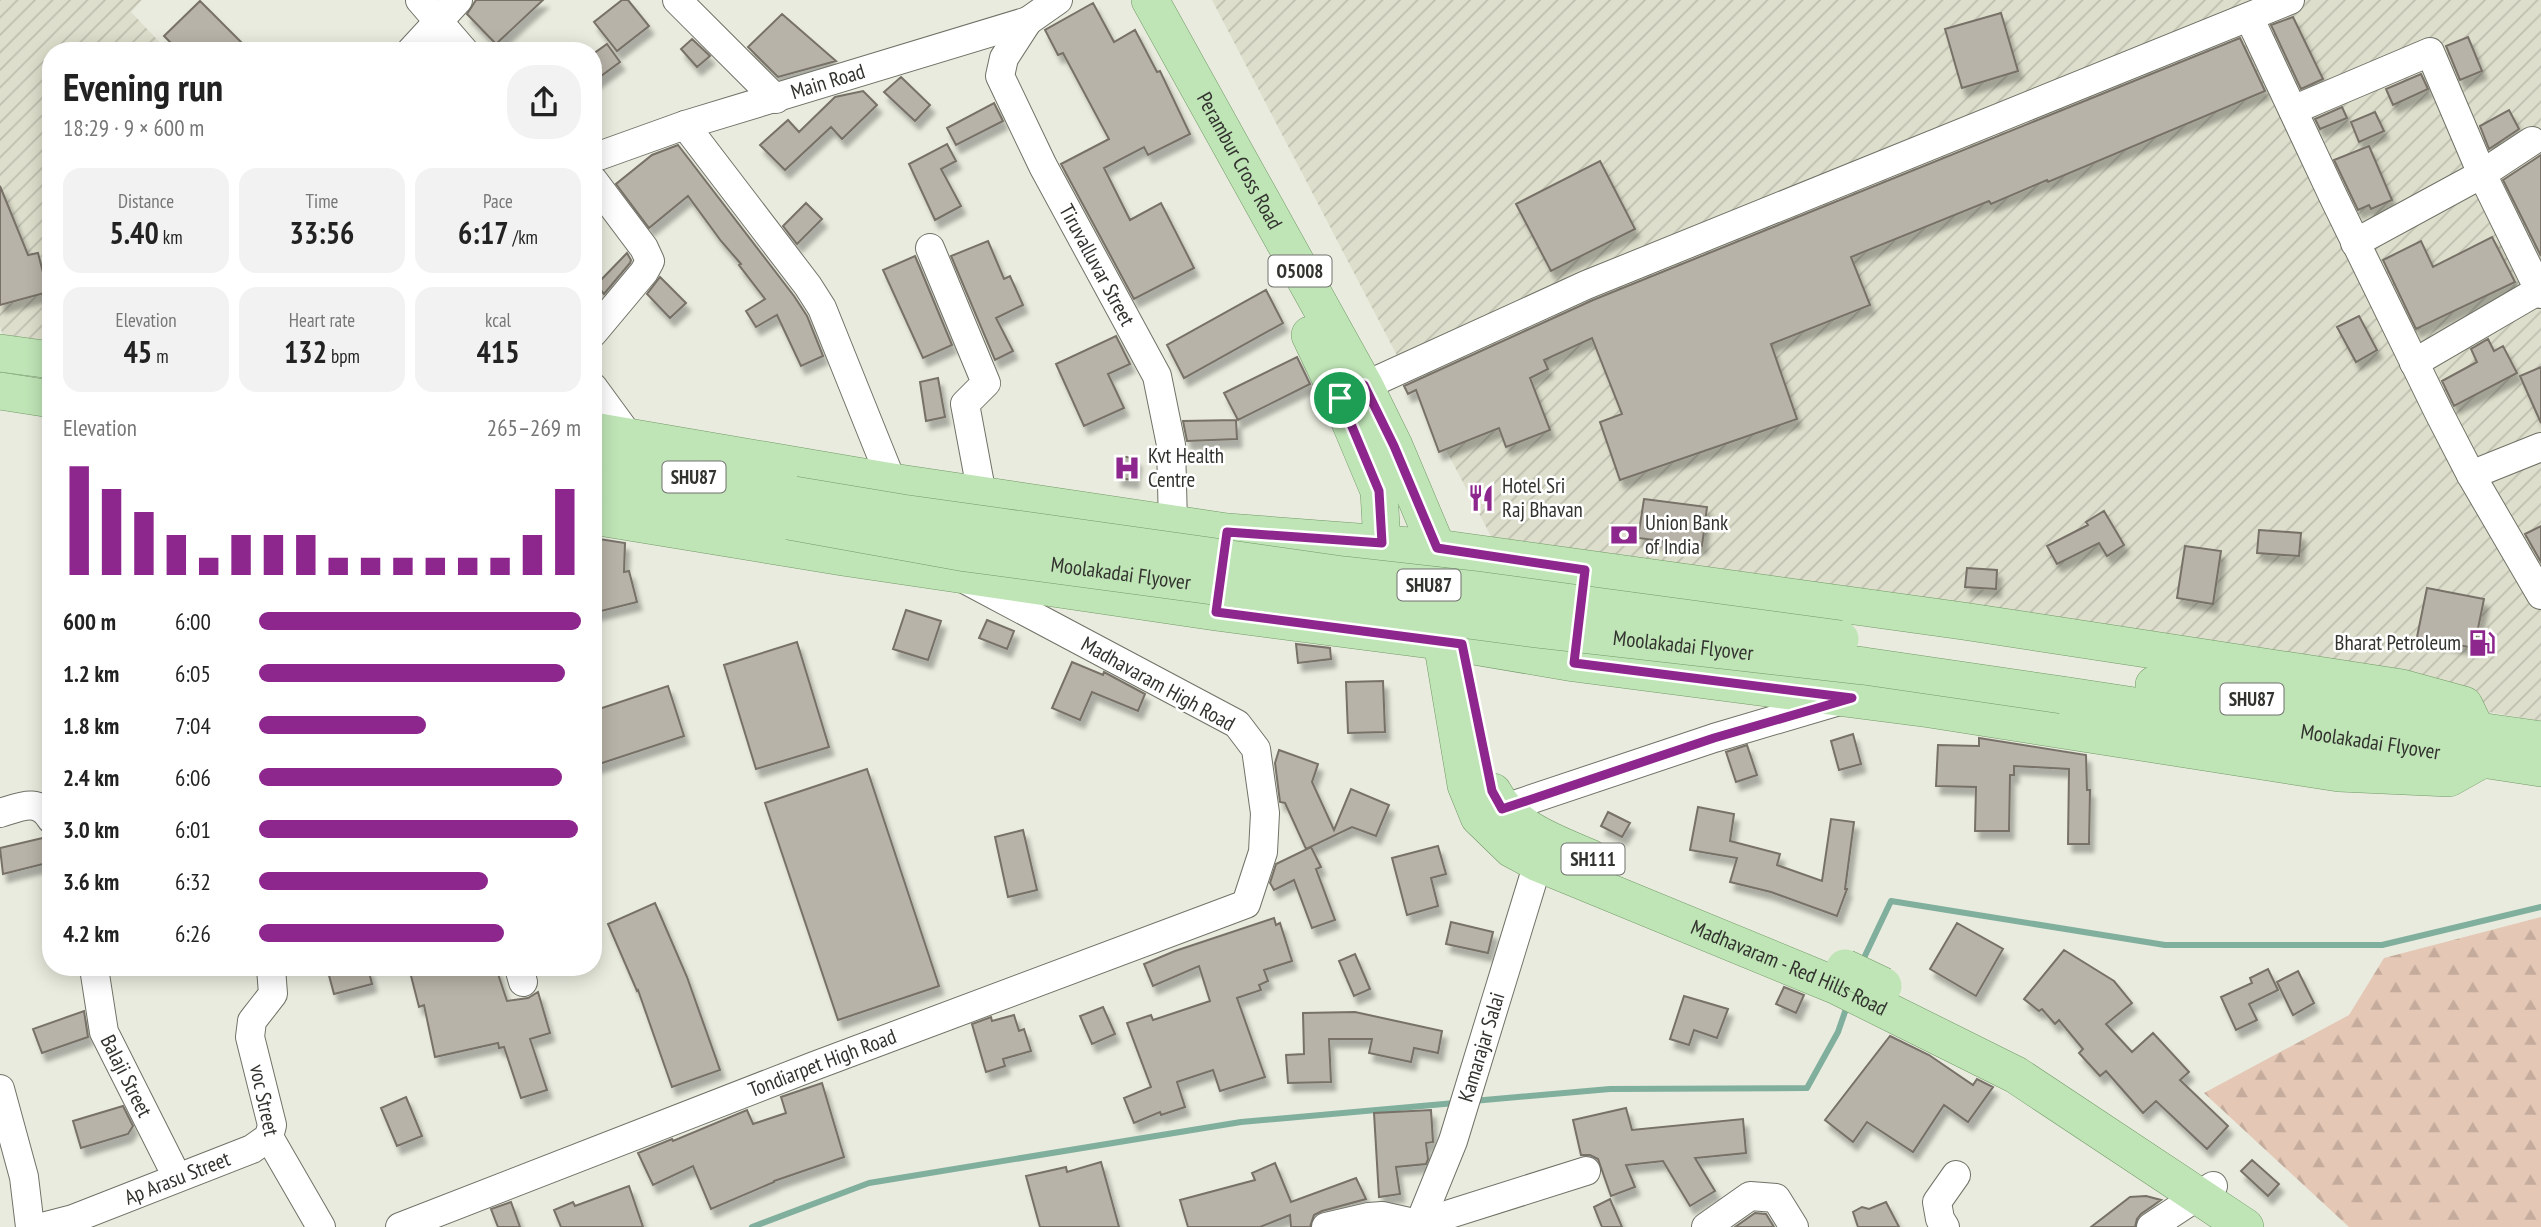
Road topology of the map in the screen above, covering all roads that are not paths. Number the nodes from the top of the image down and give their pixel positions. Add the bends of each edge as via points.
1 (420, 0) edge
2 (458, 0) edge
3 (677, 0) edge
4 (1058, 0) edge
5 (1128, 0) edge
6 (1150, 0) edge
7 (2290, 0) edge
8 (2249, 17) junction
9 (1028, 21) junction
10 (438, 22) junction
11 (419, 42) edge
12 (456, 42) edge
13 (776, 99) junction
14 (2293, 110) junction
15 (685, 125) junction
16 (2532, 141) dead end
17 (602, 155) edge
18 (2482, 174) junction
19 (602, 192) edge
20 (2356, 243) junction
21 (930, 248) dead end
22 (2540, 291) edge
23 (602, 322) edge
24 (0, 353) edge
25 (42, 359) edge
26 (2414, 363) junction
27 (0, 391) edge
28 (1352, 392) junction
29 (42, 398) edge
30 (602, 399) edge
31 (602, 434) edge
32 (631, 439) junction
33 (2541, 446) edge
34 (602, 461) edge
35 (2471, 475) junction
36 (892, 482) junction
37 (602, 487) edge
38 (982, 495) junction
39 (792, 508) junction
40 (602, 517) edge
41 (1173, 524) junction
42 (1227, 532) junction
43 (1382, 543) junction
44 (1437, 548) junction
45 (1585, 570) junction
46 (952, 573) junction
47 (2541, 595) edge
48 (1216, 612) junction
49 (1452, 643) junction
50 (1574, 663) junction
51 (1852, 698) junction
52 (2541, 740) edge
53 (2480, 746) junction
54 (2541, 768) edge
55 (42, 808) edge
56 (1502, 809) junction
57 (0, 813) edge
58 (1538, 863) junction
59 (1247, 904) joint
60 (95, 976) edge
61 (272, 976) edge
62 (1841, 977) junction
63 (0, 1089) edge
64 (269, 1137) junction
65 (1586, 1171) dead end
66 (1956, 1175) dead end
67 (177, 1177) junction
68 (2206, 1191) junction
69 (2235, 1225) edge
70 (1418, 1226) edge
71 (30, 1227) edge
72 (42, 1227) edge
73 (321, 1227) edge
74 (400, 1227) edge
75 (1326, 1227) edge
76 (1706, 1227) edge
77 (1794, 1227) edge
78 (1945, 1227) edge
79 (2151, 1227) edge
80 (2274, 1227) edge

1 - 10 street
2 - 10 street
3 - 13 street
4 - 9 street, Main Road
5 - 28 main road, Perambur Cross Road / O5008
6 - 28 main road, Perambur Cross Road / O5008
7 - 8 street
8 - 14 street
8 - 28 street via 1586,285
9 - 13 street, Main Road
9 - 41 street, Tiruvalluvar Street via 1004,58 1000,76 1157,376 1171,445
10 - 11 street
10 - 12 street
13 - 15 street, Main Road
14 - 18 street via 2430,52
14 - 20 street
15 - 17 street, Main Road
15 - 36 street via 822,309
16 - 18 street
18 - 20 street
18 - 22 street
19 - 23 street via 650,261
20 - 26 street
21 - 38 street via 986,383 965,404
22 - 26 street
24 - 25 main road
26 - 35 street
27 - 29 main road
28 - 43 main road, Perambur Cross Road / O5008 via 1379,491
28 - 44 main road, Perambur Cross Road / O5008 via 1394,446
30 - 32 street
31 - 32 main road
32 - 36 main road
33 - 35 street
34 - 39 main road, Moolakadai Flyover / SHU87
35 - 47 street
36 - 38 main road
37 - 39 main road, Moolakadai Flyover / SHU87
38 - 41 main road
39 - 53 main road, Moolakadai Flyover / SHU87, bridge via 966,553 1536,629 2063,684 2429,753
40 - 46 main road
41 - 42 main road
42 - 43 main road
42 - 48 main road
43 - 44 main road
44 - 45 main road
45 - 50 main road
45 - 53 main road via 1949,619 2402,688 2464,705
46 - 48 main road
46 - 59 street, Madhavaram High Road via 1237,724 1256,749 1265,813 1263,852
48 - 49 main road
49 - 50 main road
49 - 56 main road via 1492,791
49 - 58 main road, Madhavaram - Red Hills Road / SH111 via 1466,785 1479,817 1512,849
50 - 51 main road
51 - 53 main road via 2339,773 2449,778
51 - 56 street via 1714,738
52 - 53 main road, SHU87
53 - 54 main road, SHU87
55 - 57 street via 32,803
56 - 62 main road, Madhavaram - Red Hills Road / SH111 via 1546,839
58 - 62 main road, Madhavaram - Red Hills Road / SH111
58 - 70 street, Kamarajar Salai via 1453,1142
59 - 74 street, Tondiarpet High Road
60 - 67 street, Balaji Street via 104,1032
61 - 64 street, voc Street via 273,995 252,1021 250,1037 272,1125
62 - 68 main road, Madhavaram - Red Hills Road / SH111, bridge via 2026,1053
63 - 71 street via 24,1177
64 - 67 street, Ap Arasu Street via 252,1149
64 - 73 street, voc Street
65 - 70 street
66 - 78 street via 1937,1202
67 - 72 street, Ap Arasu Street
68 - 69 main road, Madhavaram - Red Hills Road / SH111
68 - 79 street
68 - 80 main road, Madhavaram - Red Hills Road / SH111
70 - 75 street via 1382,1216
76 - 77 street via 1750,1196 1776,1198

